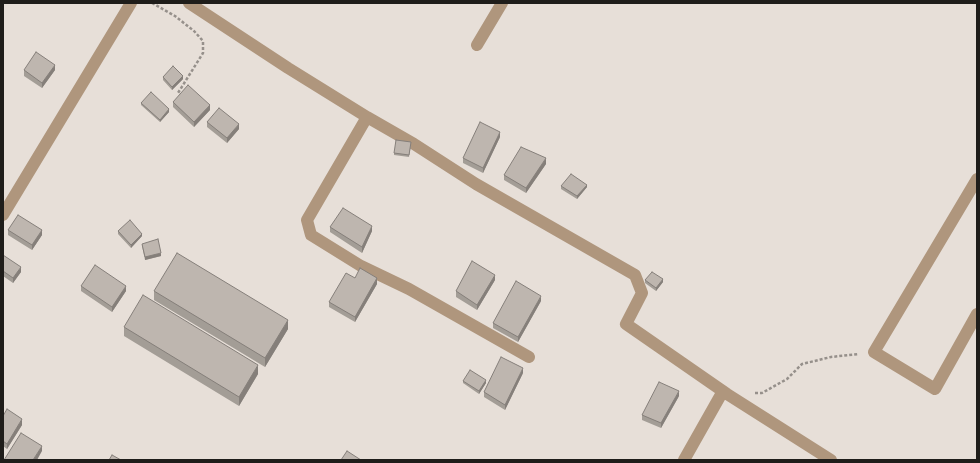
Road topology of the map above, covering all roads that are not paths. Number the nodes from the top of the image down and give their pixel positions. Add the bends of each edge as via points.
1 (131, 3) edge
2 (189, 3) edge
3 (502, 3) edge
4 (477, 45) dead end
5 (367, 117) junction
6 (977, 180) edge
7 (3, 216) edge
8 (977, 314) edge
9 (529, 357) dead end
10 (723, 391) junction
11 (684, 460) edge
12 (831, 460) edge

1 - 7 street
2 - 5 street
3 - 4 street
5 - 9 street via 307,220 311,235 361,266 409,289
5 - 10 street via 476,184 635,275 642,293 626,324
6 - 8 street via 874,352 935,389
10 - 11 street
10 - 12 street

